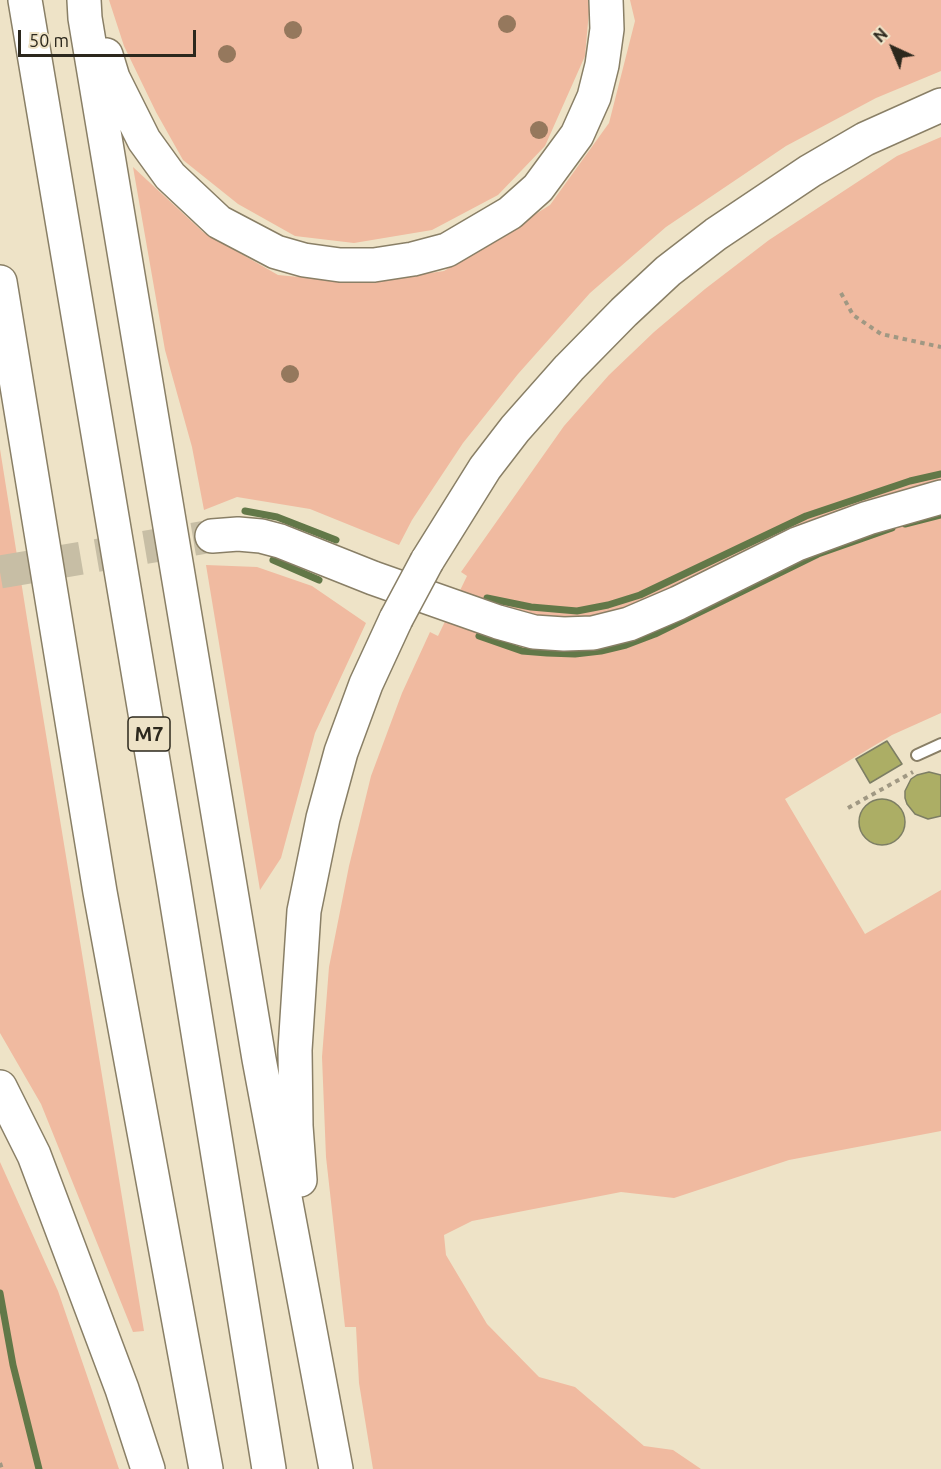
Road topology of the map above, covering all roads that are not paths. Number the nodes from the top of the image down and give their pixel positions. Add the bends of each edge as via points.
1 (25, 0) edge
2 (84, 0) edge
3 (90, 0) edge
4 (606, 0) edge
5 (941, 105) edge
6 (0, 282) edge
7 (941, 497) edge
8 (212, 536) tunnel mouth
9 (936, 746) edge
10 (917, 755) dead end
11 (0, 1087) edge
12 (335, 1465) edge
13 (148, 1469) edge
14 (206, 1469) edge
15 (269, 1469) edge

1 - 15 highway, M7
2 - 12 highway via 259,1059
3 - 4 highway via 113,78 144,140 171,176 219,222 276,252 304,260 374,265 447,250 510,213 538,188 577,135 594,97 607,29
5 - 12 highway, bridge via 865,139 810,171 716,234 624,312 515,429 485,468 427,561 366,684 341,752 304,910 295,1050 302,1200
6 - 14 highway via 100,892
7 - 8 highway via 797,544 678,603 628,624 592,633 534,632 280,541 238,534
9 - 10 lane
11 - 13 highway via 34,1155

